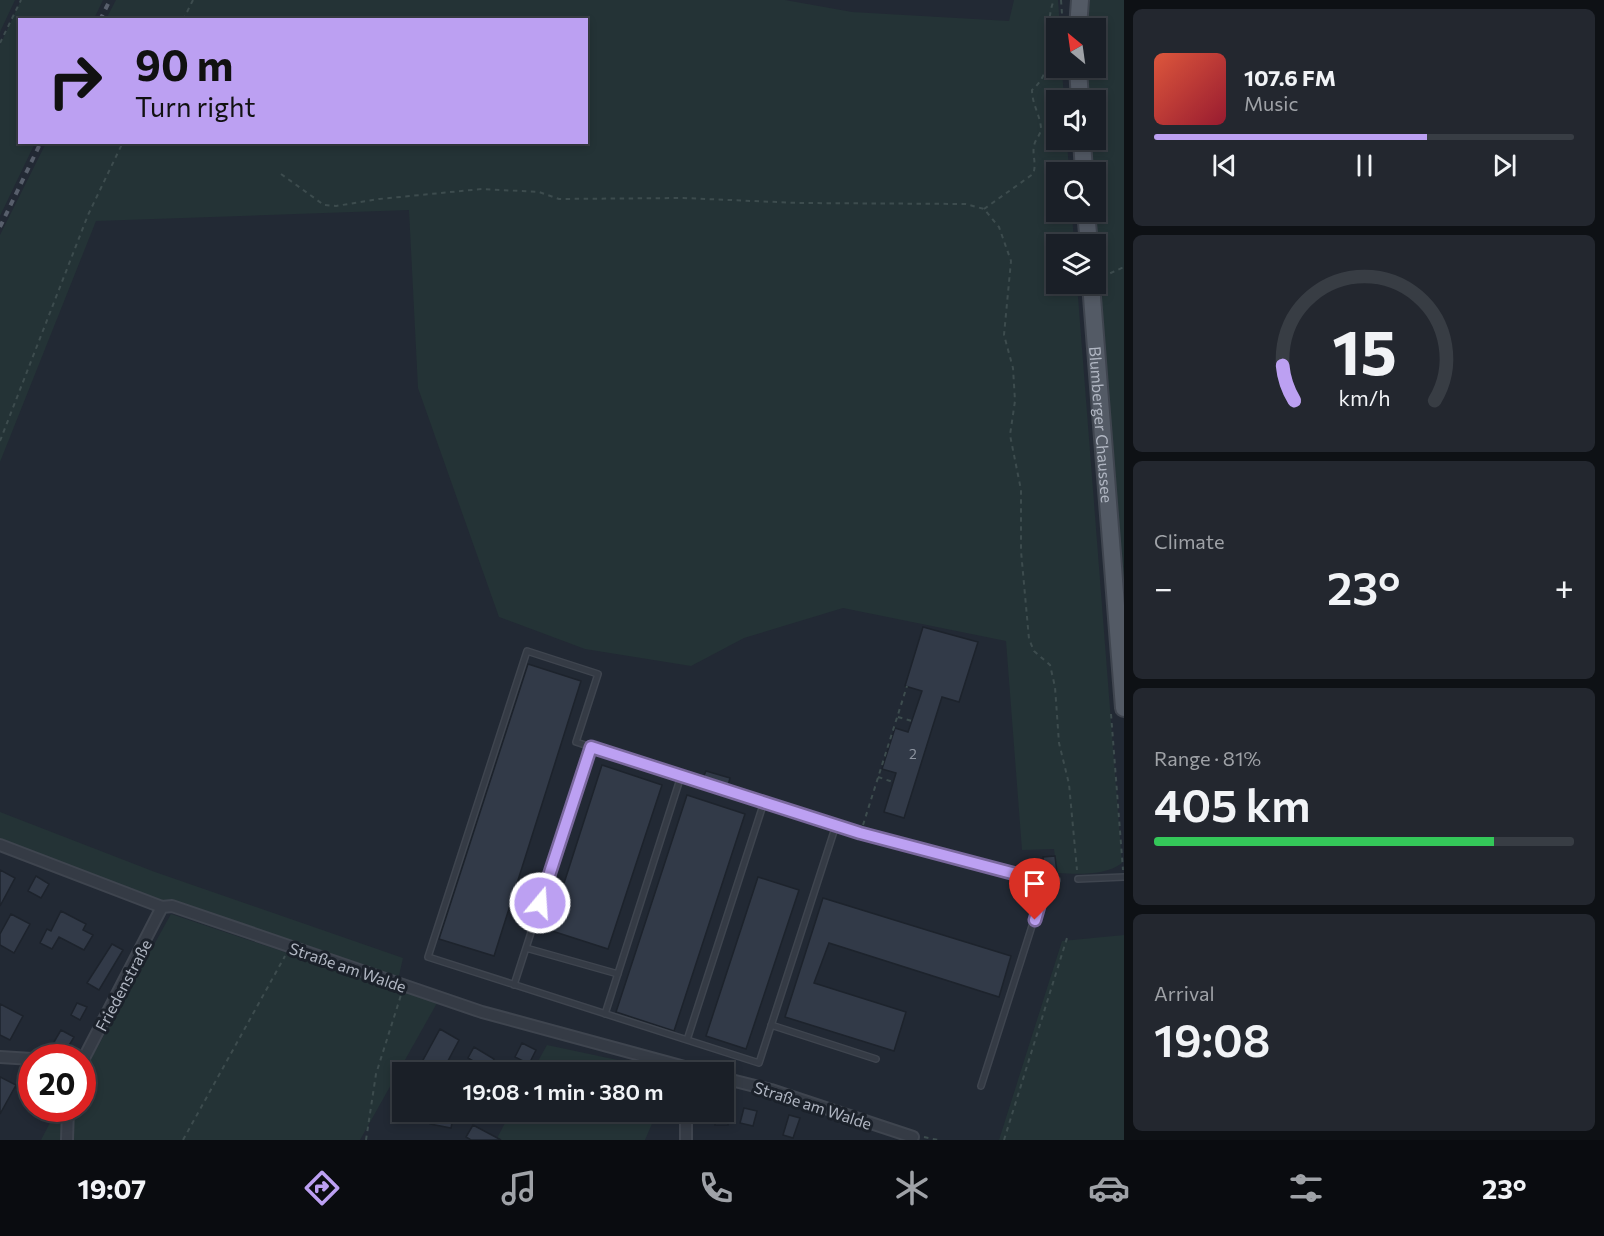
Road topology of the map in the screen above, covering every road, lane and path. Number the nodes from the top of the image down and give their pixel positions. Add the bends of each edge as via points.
1 (21, 0) edge
2 (193, 0) edge
3 (1054, 0) edge
4 (1061, 0) edge
5 (1080, 0) edge
6 (184, 18) edge
7 (1062, 18) edge
8 (1079, 18) edge
9 (0, 43) edge
10 (122, 144) edge
11 (281, 174) dead end
12 (984, 209) junction
13 (1124, 267) edge
14 (1106, 275) edge
15 (1092, 294) edge
16 (0, 441) edge
17 (908, 686) dead end
18 (1124, 708) edge
19 (898, 717) junction
20 (912, 721) dead end
21 (591, 747) junction
22 (681, 776) junction
23 (878, 777) junction
24 (893, 782) dead end
25 (764, 802) junction
26 (836, 825) junction
27 (860, 833) junction
28 (0, 845) edge
29 (1124, 876) edge
30 (1078, 879) joint
31 (1057, 880) dead end
32 (1046, 882) junction
33 (162, 907) junction
34 (1067, 938) dead end
35 (290, 948) junction
36 (526, 948) junction
37 (618, 974) junction
38 (514, 985) junction
39 (405, 986) junction
40 (605, 1014) junction
41 (771, 1025) junction
42 (687, 1040) junction
43 (91, 1044) edge
44 (0, 1057) edge
45 (18, 1058) edge
46 (876, 1059) dead end
47 (657, 1062) edge
48 (734, 1081) edge
49 (981, 1086) dead end
50 (68, 1122) edge
51 (686, 1122) edge
52 (913, 1137) joint
53 (68, 1140) edge
54 (183, 1140) edge
55 (366, 1140) edge
56 (686, 1140) edge
57 (938, 1140) edge
58 (1004, 1140) edge

1 - 9 path
2 - 6 path
3 - 12 path via 1048,15 1051,37 1042,81 1032,90 1041,126 1034,148 1033,174
4 - 7 path
5 - 8 main road
10 - 16 path via 88,215
11 - 12 path via 324,205 336,206 482,189 539,192 559,199 966,204
12 - 30 path via 999,227 1011,261 1004,335 1013,368 1015,401 1010,435 1021,490 1021,551 1029,639 1034,651 1050,665 1059,743 1069,784
13 - 14 path
15 - 18 main road, Blumberger Chaussee
17 - 19 path
19 - 20 path
19 - 23 path
21 - 22 lane
21 - 36 lane
21 - 38 lane via 576,742 598,674 527,651 428,957
22 - 25 lane
22 - 37 lane
23 - 24 path
23 - 27 path
25 - 26 lane
25 - 42 lane
26 - 27 lane
26 - 41 lane
27 - 32 lane
28 - 33 street, Straße am Walde
29 - 30 lane
31 - 32 lane
32 - 49 lane
33 - 35 street, Straße am Walde via 172,906
33 - 43 street, Friedenstraße
34 - 58 path
35 - 39 street, Straße am Walde
35 - 54 path
36 - 37 lane
36 - 38 lane
37 - 40 lane
38 - 40 lane
39 - 47 street, Straße am Walde via 513,1022
39 - 55 path via 376,1074
40 - 42 lane
41 - 42 lane via 759,1063
41 - 46 lane
44 - 45 street
48 - 52 street, Straße am Walde
50 - 53 street
51 - 56 street
52 - 57 path

